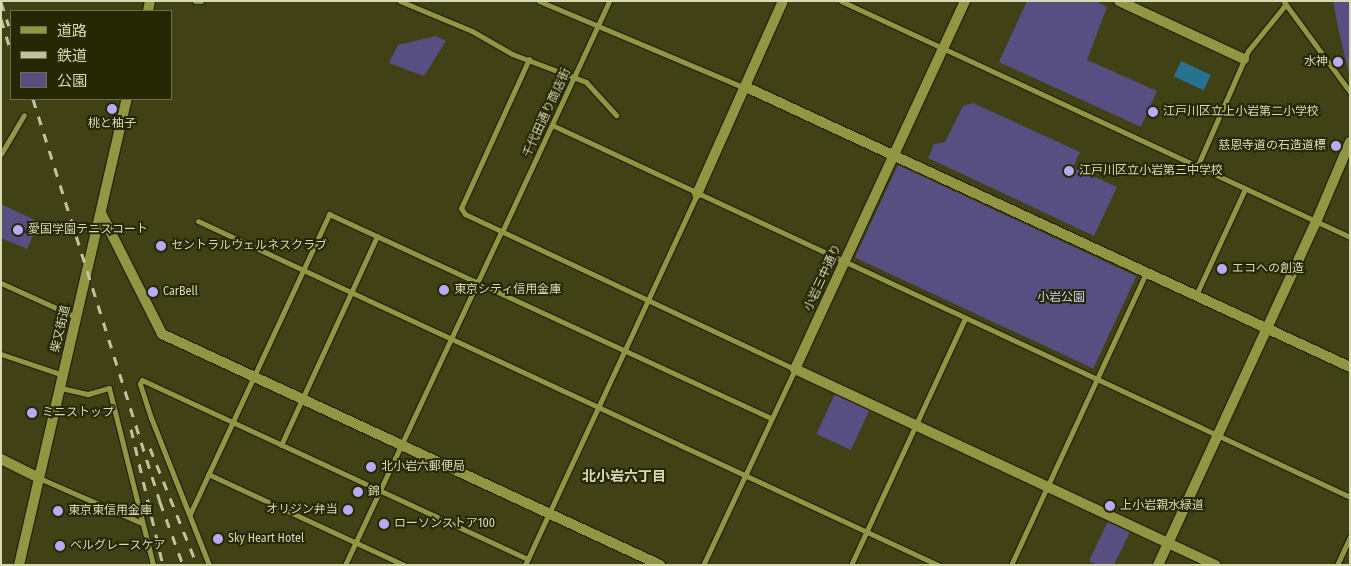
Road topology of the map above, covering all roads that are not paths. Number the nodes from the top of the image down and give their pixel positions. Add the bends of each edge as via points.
1 (195, 1) edge
2 (201, 1) edge
3 (400, 1) edge
4 (539, 1) edge
5 (609, 1) edge
6 (783, 1) edge
7 (841, 1) edge
8 (964, 1) edge
9 (1119, 1) edge
10 (1285, 2) edge
11 (413, 4) edge
12 (597, 26) junction
13 (942, 49) junction
14 (529, 59) junction
15 (1244, 59) junction
16 (576, 77) junction
17 (746, 88) junction
18 (1350, 92) edge
19 (127, 100) edge
20 (616, 115) dead end
21 (24, 116) dead end
22 (552, 125) junction
23 (1350, 142) edge
24 (1, 154) edge
25 (892, 156) junction
26 (1197, 166) junction
27 (1245, 189) junction
28 (696, 194) junction
29 (101, 212) junction
30 (198, 221) dead end
31 (1316, 222) junction
32 (501, 232) junction
33 (377, 236) junction
34 (1350, 237) edge
35 (844, 262) junction
36 (303, 269) junction
37 (1146, 273) junction
38 (477, 282) junction
39 (1, 283) edge
40 (351, 292) junction
41 (1196, 295) junction
42 (648, 300) junction
43 (76, 317) junction
44 (965, 318) junction
45 (1267, 329) junction
46 (450, 338) junction
47 (625, 350) junction
48 (1, 354) edge
49 (1350, 367) edge
50 (795, 369) junction
51 (63, 375) junction
52 (253, 376) junction
53 (1097, 380) junction
54 (60, 388) junction
55 (301, 398) junction
56 (598, 407) junction
57 (771, 418) junction
58 (232, 422) junction
59 (916, 425) junction
60 (1218, 436) junction
61 (281, 445) junction
62 (401, 445) junction
63 (1, 459) edge
64 (208, 474) junction
65 (745, 475) junction
66 (39, 478) junction
67 (1048, 486) junction
68 (380, 491) junction
69 (1350, 497) edge
70 (549, 513) junction
71 (190, 514) junction
72 (142, 524) junction
73 (867, 532) junction
74 (1350, 537) edge
75 (355, 542) junction
76 (1168, 542) junction
77 (528, 559) junction
78 (19, 565) edge
79 (153, 565) edge
80 (209, 565) edge
81 (345, 565) edge
82 (404, 565) edge
83 (525, 565) edge
84 (660, 565) edge
85 (703, 565) edge
86 (851, 565) edge
87 (938, 565) edge
88 (1012, 565) edge
89 (1158, 565) edge
90 (1216, 565) edge
91 (1337, 565) edge

1 - 2 street
3 - 11 street
4 - 12 street
5 - 12 street, 千代田通り商店街
6 - 17 street
7 - 13 street
8 - 13 street, 小岩三中通り
9 - 15 street
10 - 15 street
10 - 18 street
11 - 14 street
12 - 16 street, 千代田通り商店街
12 - 17 street
13 - 25 street, 小岩三中通り
13 - 26 street
14 - 16 street
14 - 32 street via 461,208 465,214
15 - 26 street
16 - 20 street via 586,82
16 - 22 street, 千代田通り商店街
17 - 25 street
17 - 28 street
19 - 29 street, 柴又街道
21 - 24 street
22 - 28 street
22 - 32 street, 千代田通り商店街
23 - 31 street
25 - 35 street, 小岩三中通り
25 - 37 street
26 - 27 street
27 - 31 street
27 - 41 street
28 - 35 street
28 - 42 street
29 - 43 street, 柴又街道
29 - 52 street via 162,334
30 - 36 street
31 - 34 street
31 - 45 street
32 - 38 street, 千代田通り商店街
32 - 42 street
33 - 36 street via 329,214
33 - 38 street
33 - 40 street
35 - 44 street
35 - 50 street, 小岩三中通り
36 - 40 street
36 - 52 street
37 - 41 street
37 - 53 street
38 - 46 street, 千代田通り商店街
38 - 47 street
39 - 43 street
40 - 46 street
40 - 55 street
41 - 45 street
42 - 47 street
42 - 50 street
43 - 51 street, 柴又街道
44 - 53 street
44 - 59 street
45 - 49 street
45 - 60 street
46 - 56 street
46 - 62 street, 千代田通り商店街
47 - 56 street
47 - 57 street
48 - 51 street
50 - 57 street, 小岩三中通り
50 - 59 street
51 - 54 street, 柴又街道
52 - 55 street
52 - 58 street
53 - 60 street
53 - 67 street
54 - 66 street, 柴又街道
54 - 72 street via 88,394 109,388
55 - 61 street
55 - 62 street
56 - 65 street
56 - 70 street
57 - 65 street, 小岩三中通り
58 - 61 street
58 - 64 street
58 - 71 street via 142,380 140,384
59 - 67 street
59 - 73 street
60 - 69 street
60 - 76 street
61 - 68 street
62 - 68 street, 千代田通り商店街
62 - 70 street
63 - 66 street
64 - 71 street
64 - 75 street
65 - 73 street
65 - 85 street, 小岩三中通り
66 - 72 street
66 - 78 street, 柴又街道
67 - 76 street
67 - 88 street
68 - 75 street, 千代田通り商店街
68 - 77 street
70 - 77 street
70 - 84 street
71 - 80 street
72 - 79 street
73 - 86 street
73 - 87 street
74 - 91 street
75 - 81 street, 千代田通り商店街
75 - 82 street
76 - 89 street
76 - 90 street
77 - 83 street

